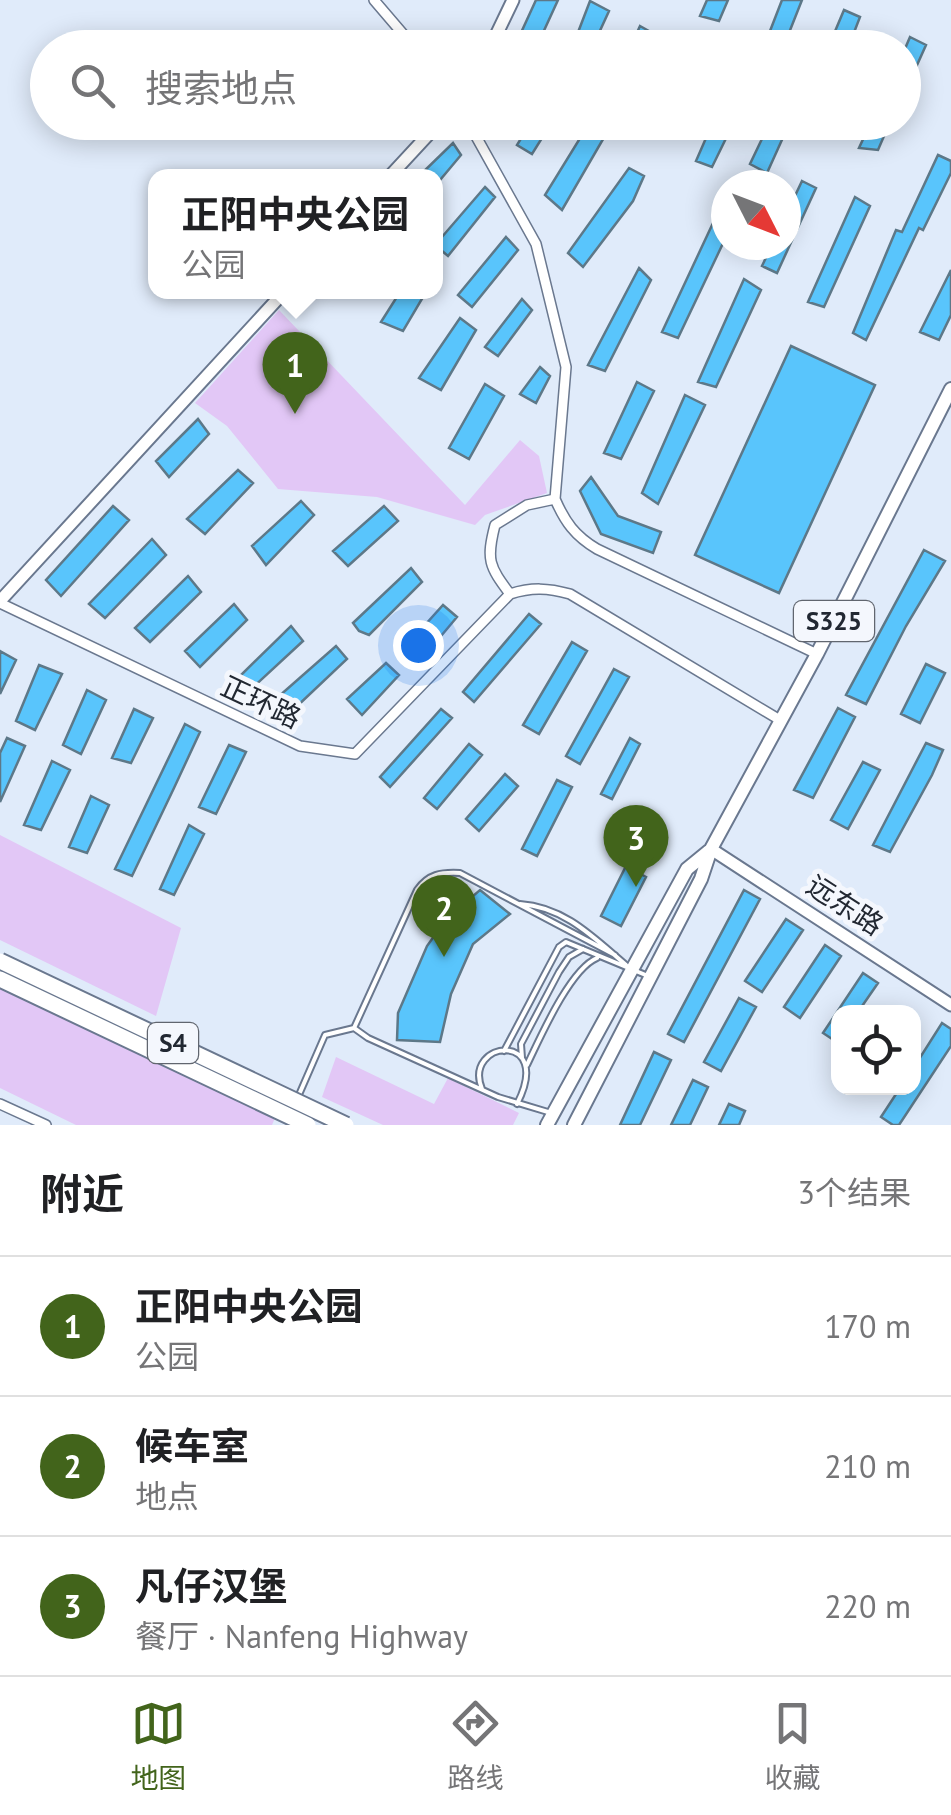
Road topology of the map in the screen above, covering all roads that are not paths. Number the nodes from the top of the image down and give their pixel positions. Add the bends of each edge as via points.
1 (374, 0) edge
2 (513, 0) edge
3 (400, 30) edge
4 (499, 30) edge
5 (423, 140) edge
6 (478, 140) edge
7 (396, 169) edge
8 (278, 299) edge
9 (951, 389) edge
10 (556, 499) junction
11 (510, 594) junction
12 (0, 602) edge
13 (817, 654) junction
14 (780, 720) junction
15 (710, 849) junction
16 (518, 904) junction
17 (583, 948) junction
18 (615, 955) junction
19 (598, 957) junction
20 (0, 961) edge
21 (630, 968) junction
22 (0, 970) edge
23 (648, 976) junction
24 (0, 979) edge
25 (951, 1006) edge
26 (354, 1028) junction
27 (504, 1051) junction
28 (522, 1058) junction
29 (526, 1065) junction
30 (482, 1089) junction
31 (0, 1104) edge
32 (517, 1104) junction
33 (294, 1108) junction
34 (550, 1119) edge
35 (575, 1124) edge
36 (46, 1125) edge
37 (286, 1125) edge
38 (308, 1125) edge
39 (330, 1125) edge
40 (346, 1125) edge

1 - 3 street
2 - 4 street
5 - 7 street
6 - 10 street via 536,244 566,366
8 - 12 street
9 - 13 main road, S325
10 - 11 street via 527,505 495,525 491,569
10 - 13 street via 578,538
11 - 12 street, 正环路 via 355,754 300,746
11 - 14 street via 548,588 570,594
13 - 14 main road, S325
14 - 15 main road, S325
15 - 21 main road, S325 via 686,869
15 - 23 main road, S325 via 701,879
15 - 25 street, 远东路
16 - 18 lane
16 - 18 lane via 548,908
16 - 26 lane via 460,873 428,877
17 - 19 lane
17 - 27 lane via 566,942 559,947
17 - 28 lane via 559,972 521,1044
18 - 21 lane
19 - 21 lane
19 - 29 lane via 574,979
20 - 40 highway, S4, bridge
21 - 23 lane
21 - 34 main road, S325
22 - 33 street
23 - 35 main road, S325
24 - 38 highway, S4, bridge
26 - 30 lane
26 - 33 lane via 324,1035
27 - 28 lane
27 - 30 lane via 481,1065
28 - 29 lane
29 - 32 lane via 528,1081
30 - 32 lane
31 - 36 street
32 - 34 lane
33 - 37 lane
33 - 39 street
34 - 35 lane

